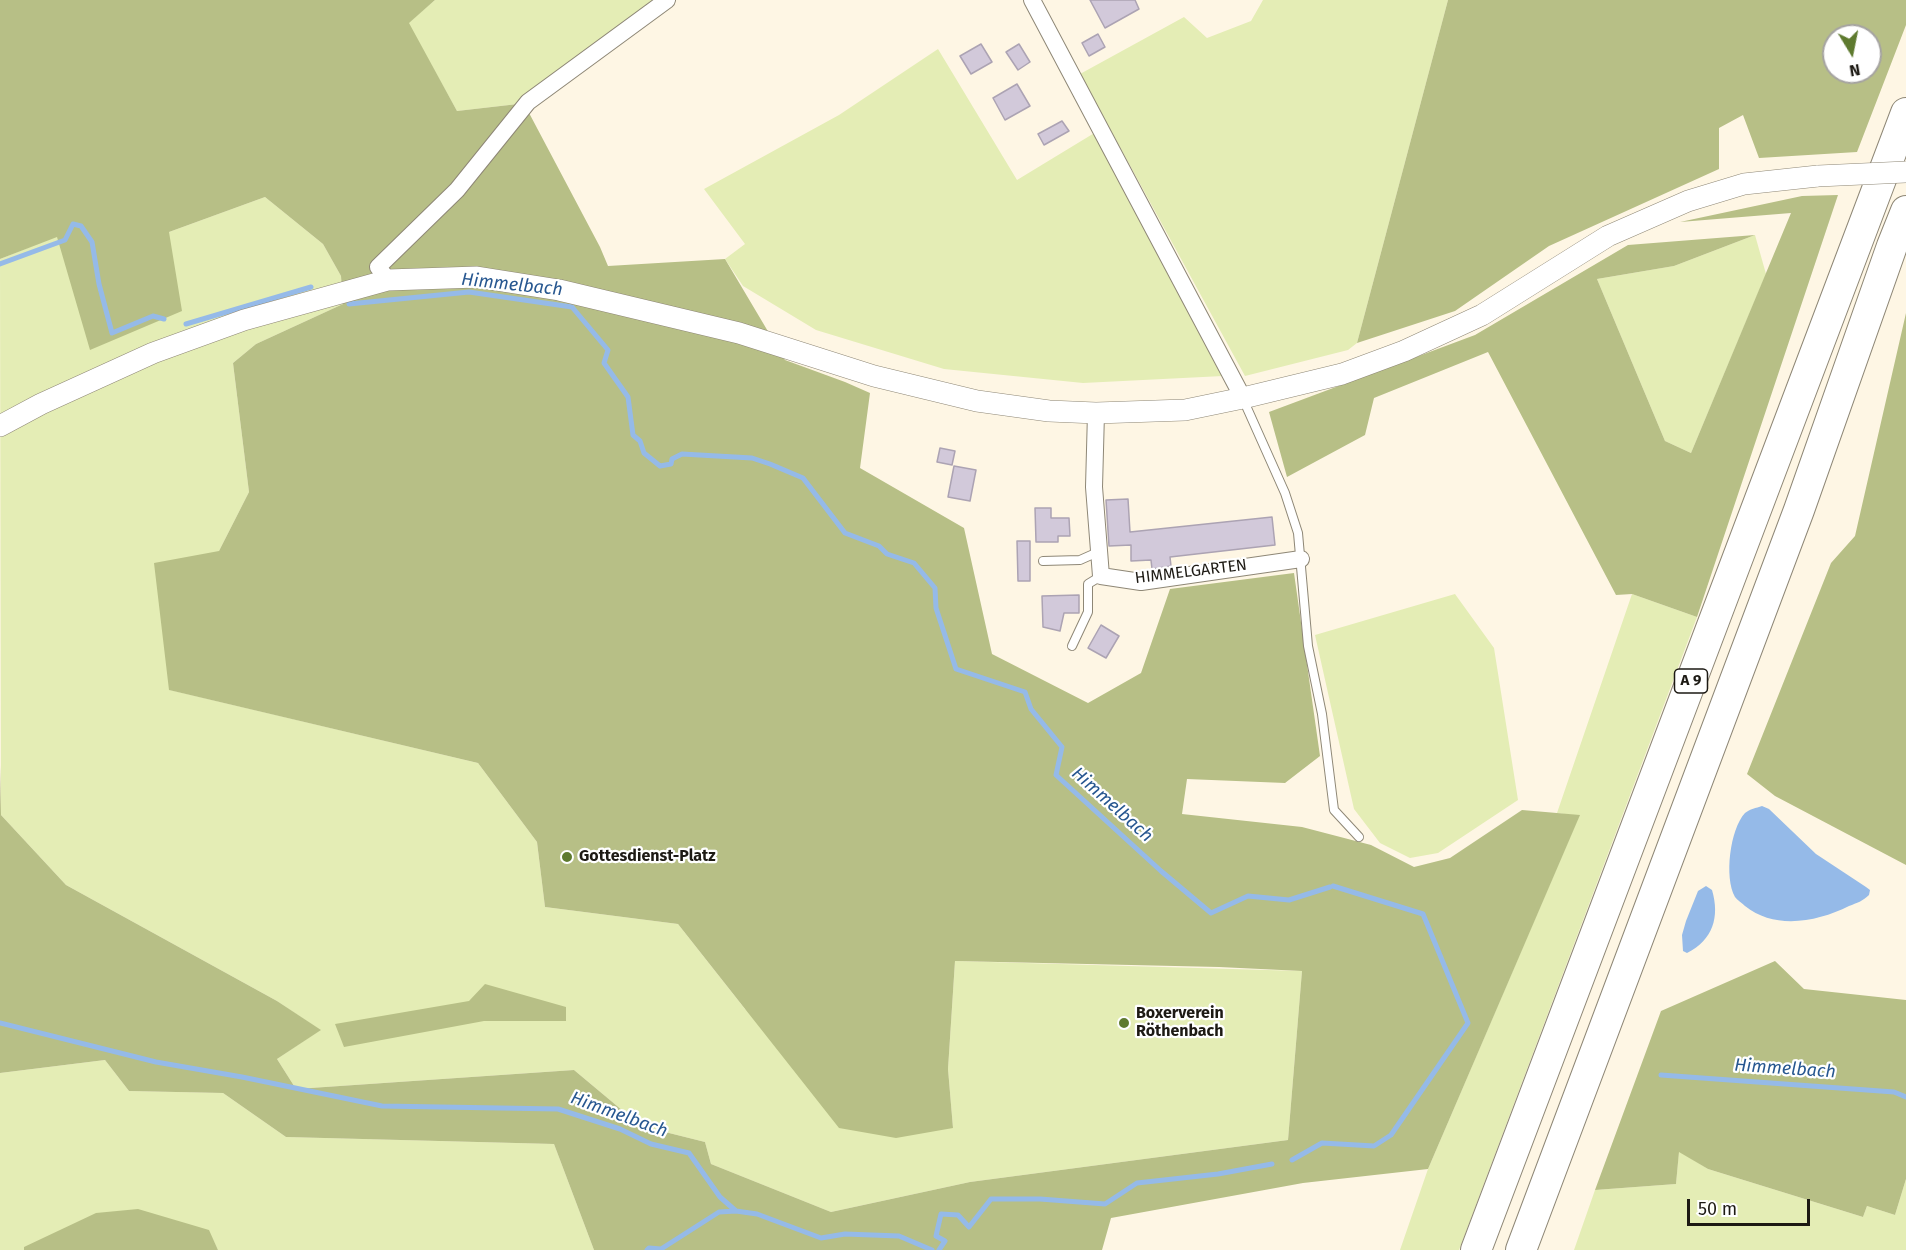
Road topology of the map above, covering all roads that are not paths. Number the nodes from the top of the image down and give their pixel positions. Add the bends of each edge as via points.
1 (667, 0) edge
2 (1032, 0) edge
3 (1906, 113) edge
4 (1906, 172) edge
5 (1906, 211) edge
6 (388, 280) junction
7 (1243, 398) junction
8 (1096, 413) junction
9 (0, 426) edge
10 (1098, 552) junction
11 (1301, 559) junction
12 (1043, 561) dead end
13 (1101, 576) junction
14 (1072, 646) dead end
15 (1359, 837) dead end
16 (1476, 1250) edge
17 (1521, 1250) edge

1 - 6 street via 528,102 457,190 378,267
2 - 7 street
3 - 16 highway, A 9
4 - 7 street, bridge via 1744,184 1688,201 1608,236 1482,315 1404,351 1342,374
5 - 17 highway, A 9
6 - 8 street via 477,277 559,290 739,333 929,390 1011,407
6 - 9 street via 244,320 153,353
7 - 8 street via 1185,410
7 - 11 lane via 1285,494 1298,533
8 - 10 street via 1094,487
10 - 12 lane via 1080,560
10 - 13 street
11 - 13 street, HIMMELGARTEN via 1140,582
11 - 15 lane via 1308,646 1322,714 1334,810
13 - 14 lane via 1088,584 1088,612

